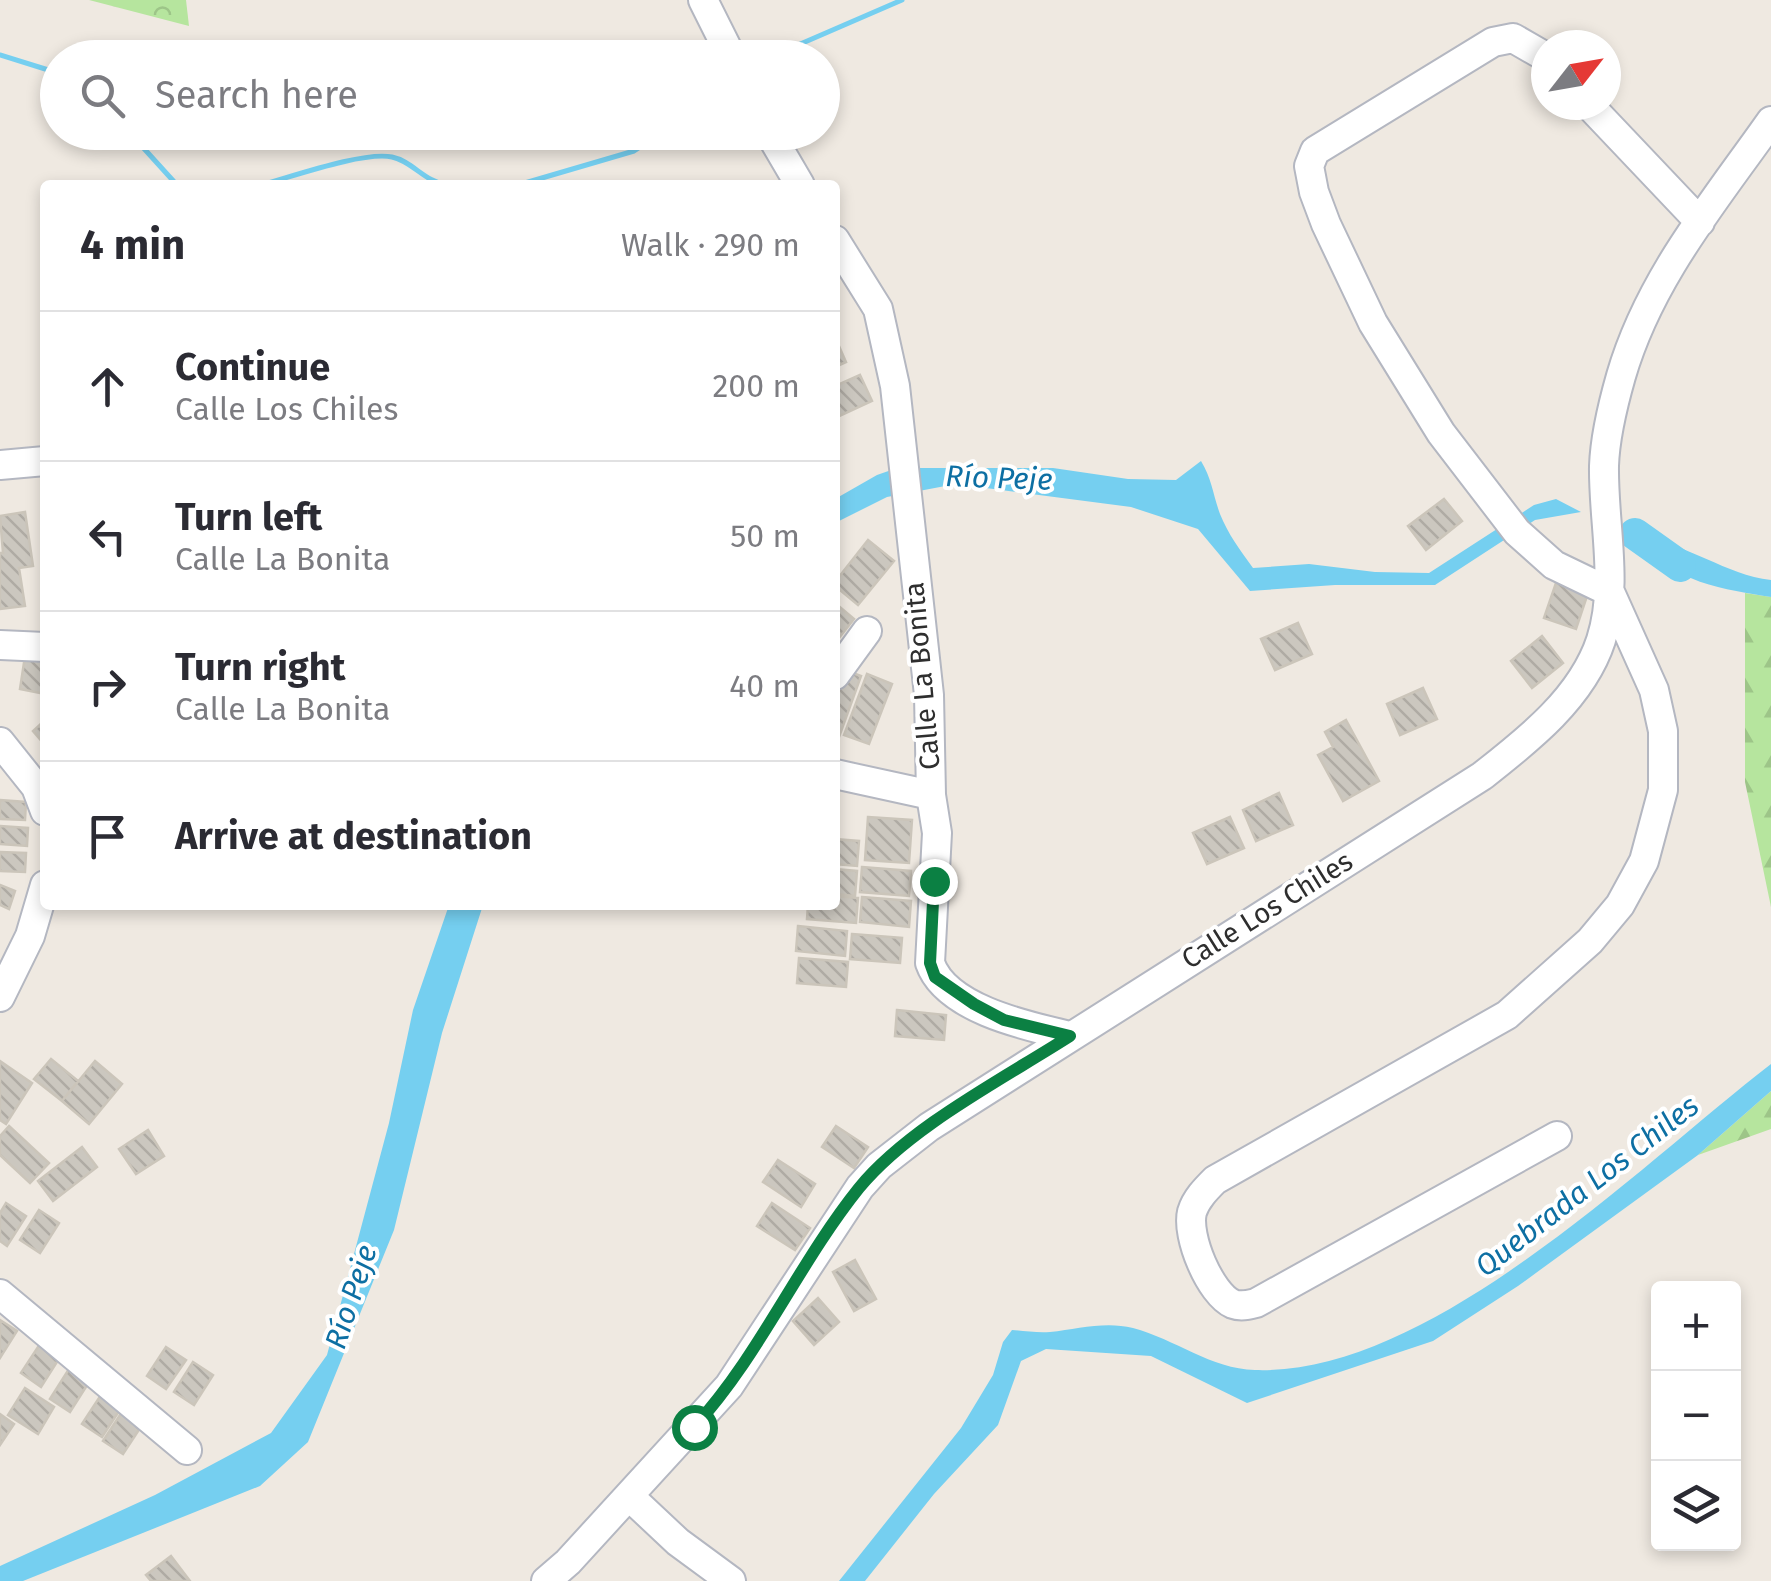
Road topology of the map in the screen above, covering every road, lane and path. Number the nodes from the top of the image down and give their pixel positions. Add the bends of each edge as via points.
1 (703, 0) edge
2 (723, 40) edge
3 (1531, 49) edge
4 (1603, 120) edge
5 (1771, 121) edge
6 (780, 150) edge
7 (797, 180) edge
8 (1700, 222) junction
9 (840, 248) edge
10 (40, 461) edge
11 (0, 465) edge
12 (1610, 592) junction
13 (867, 631) dead end
14 (0, 645) edge
15 (40, 647) edge
16 (840, 668) edge
17 (0, 742) edge
18 (840, 775) edge
19 (931, 795) junction
20 (40, 798) edge
21 (40, 902) edge
22 (0, 997) edge
23 (1070, 1036) junction
24 (1557, 1136) dead end
25 (0, 1294) edge
26 (187, 1450) dead end
27 (630, 1497) junction
28 (546, 1581) edge
29 (731, 1581) edge

1 - 2 street
3 - 12 street via 1513,38 1494,42 1315,151 1310,166 1326,224 1372,322 1441,432 1509,523 1554,565
4 - 8 street
5 - 8 street, Calle Los Chiles
6 - 7 street
8 - 12 street, Calle Los Chiles via 1660,281 1613,407 1604,463
9 - 19 street, Calle La Bonita via 878,308 895,386 929,695
10 - 11 street
12 - 23 street, Calle Los Chiles via 1586,671 1509,755
12 - 24 street via 1654,690 1663,731 1663,790 1644,861 1620,905 1507,1015 1215,1180 1192,1212 1191,1229 1214,1286 1230,1303 1244,1306
13 - 16 street
14 - 15 street
17 - 20 street
18 - 19 street
19 - 23 street, Calle La Bonita via 935,977 1004,1020
21 - 22 street
23 - 27 street, Calle Los Chiles via 879,1166 843,1210 730,1386
25 - 26 street
27 - 28 street, Calle Los Chiles
27 - 29 street

